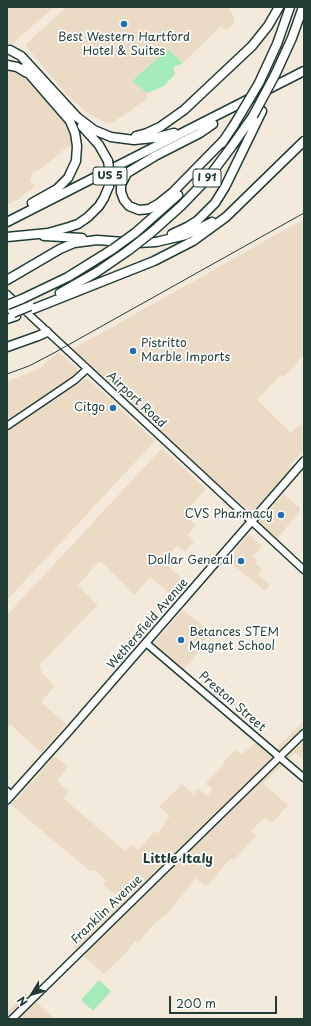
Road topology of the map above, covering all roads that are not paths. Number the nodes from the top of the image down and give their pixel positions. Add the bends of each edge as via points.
1 (279, 7) edge
2 (290, 7) edge
3 (302, 7) edge
4 (8, 50) edge
5 (7, 65) edge
6 (304, 72) edge
7 (278, 74) junction
8 (32, 78) junction
9 (304, 78) edge
10 (66, 107) junction
11 (211, 122) junction
12 (115, 138) junction
13 (224, 140) junction
14 (304, 141) edge
15 (266, 178) junction
16 (7, 217) edge
17 (7, 222) edge
18 (7, 228) edge
19 (30, 236) junction
20 (7, 238) edge
21 (96, 240) junction
22 (128, 242) junction
23 (7, 280) edge
24 (7, 294) edge
25 (7, 305) edge
26 (31, 308) junction
27 (11, 316) edge
28 (47, 332) junction
29 (7, 347) edge
30 (87, 369) junction
31 (7, 426) edge
32 (304, 461) edge
33 (252, 521) junction
34 (304, 570) edge
35 (146, 642) junction
36 (304, 733) edge
37 (279, 757) junction
38 (304, 778) edge
39 (8, 795) edge
40 (12, 1019) edge

1 - 12 highway via 252,46 176,117 147,133
2 - 13 highway, I 91, bridge via 259,83
3 - 7 highway
4 - 8 highway
4 - 10 highway via 20,56
5 - 8 highway via 19,68
6 - 11 highway, US 5
7 - 22 highway via 225,187 207,212 173,234 157,239
7 - 26 highway, I 91, bridge via 232,146 181,206 129,250 82,281
8 - 16 highway via 71,123 77,138 77,157 71,173 62,184
9 - 11 highway, US 5
10 - 12 highway via 90,128
10 - 19 highway, bridge via 99,145 108,161 109,186 101,204 81,222
11 - 12 highway via 194,124 157,138
11 - 13 highway via 200,133 127,173 121,185 124,200 133,208 141,210 158,204
11 - 17 highway, US 5
11 - 18 highway, US 5
13 - 25 highway, I 91, bridge via 180,193 135,233 68,277
14 - 15 highway
15 - 22 highway via 228,212 199,229 162,241
15 - 26 highway via 226,217 184,246 154,261
19 - 20 highway
19 - 21 highway
21 - 22 highway
21 - 23 highway via 63,247
24 - 28 main road, Airport Road
26 - 27 highway, I 91, bridge
28 - 29 highway
28 - 30 main road, Airport Road
30 - 31 main road
30 - 33 main road, Airport Road
32 - 33 main road, Wethersfield Avenue
33 - 34 main road, Airport Road
33 - 35 main road, Wethersfield Avenue
35 - 37 main road, Preston Street
35 - 39 main road, Wethersfield Avenue
36 - 37 main road, Franklin Avenue
37 - 38 main road, Preston Street
37 - 40 main road, Franklin Avenue

